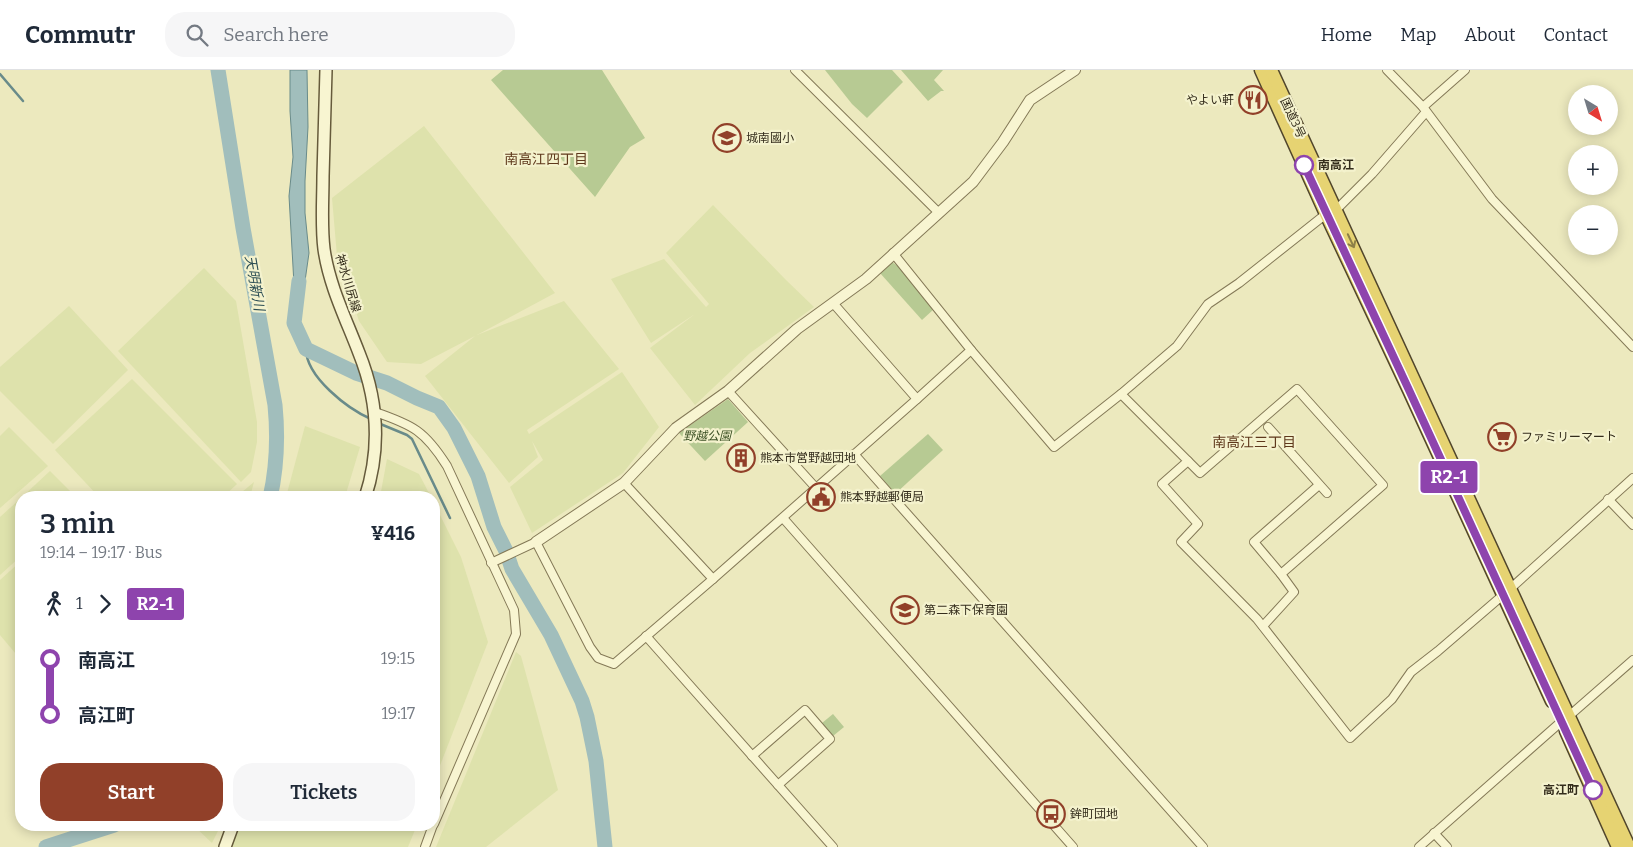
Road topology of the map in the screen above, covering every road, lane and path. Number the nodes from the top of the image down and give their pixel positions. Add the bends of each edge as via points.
1 (326, 70) edge
2 (795, 70) edge
3 (1075, 70) edge
4 (1260, 70) edge
5 (1271, 70) edge
6 (1386, 70) edge
7 (1465, 70) edge
8 (1425, 109) junction
9 (1331, 212) junction
10 (938, 213) junction
11 (893, 253) junction
12 (833, 303) junction
13 (1633, 347) edge
14 (971, 350) junction
15 (728, 391) junction
16 (1121, 394) junction
17 (918, 399) junction
18 (374, 407) junction
19 (1268, 427) dead end
20 (854, 454) junction
21 (1188, 462) junction
22 (1633, 478) edge
23 (624, 483) junction
24 (1319, 485) junction
25 (816, 488) junction
26 (367, 491) edge
27 (1327, 494) dead end
28 (1608, 499) junction
29 (783, 518) junction
30 (1633, 525) edge
31 (536, 542) junction
32 (492, 562) junction
33 (1282, 574) junction
34 (713, 579) junction
35 (1506, 592) junction
36 (1263, 626) junction
37 (646, 636) junction
38 (1633, 660) edge
39 (1565, 718) junction
40 (752, 756) junction
41 (778, 785) junction
42 (440, 810) edge
43 (231, 831) edge
44 (431, 831) edge
45 (1434, 833) junction
46 (1624, 841) edge
47 (225, 847) edge
48 (424, 847) edge
49 (833, 847) edge
50 (1072, 847) edge
51 (1204, 847) edge
52 (1419, 847) edge
53 (1447, 847) edge

1 - 18 main road, 神水川尻線 via 324,248 332,283 360,354
2 - 10 street
3 - 10 street via 1030,100 973,182
4 - 9 highway, 国道3号
5 - 9 highway, 国道3号
6 - 8 street
7 - 8 street
8 - 9 street via 1372,174
8 - 13 street via 1492,199
9 - 16 street via 1208,304 1177,346
9 - 35 highway, 国道3号 via 1409,390
10 - 11 street
11 - 12 street via 866,279
11 - 14 street
12 - 15 street via 798,329
12 - 17 street
14 - 16 street via 1054,447
14 - 17 street
15 - 23 street via 676,428
15 - 25 street
16 - 21 street
17 - 20 street
18 - 26 main road, 神水川尻線 via 376,443
18 - 32 street via 418,430 436,448
19 - 24 street
20 - 25 street
20 - 51 street
21 - 33 street via 1200,473 1298,389 1383,485
21 - 36 street via 1162,484 1198,524 1181,542
22 - 28 street
23 - 31 street
23 - 34 street
24 - 27 street
24 - 33 street via 1254,542
25 - 29 street
28 - 30 street
28 - 35 street
29 - 34 street
29 - 50 street
31 - 32 street
31 - 37 street via 598,658 614,664
32 - 42 street via 514,610 516,634
33 - 36 street via 1294,592
34 - 37 street
35 - 36 street via 1410,672 1392,699 1350,738
35 - 39 highway, 国道3号
37 - 40 street
38 - 39 street
39 - 45 street
39 - 46 highway, 国道3号
40 - 41 street
40 - 41 street via 805,710 830,739
41 - 49 street
43 - 47 main road
44 - 48 street
45 - 52 street
45 - 53 street

